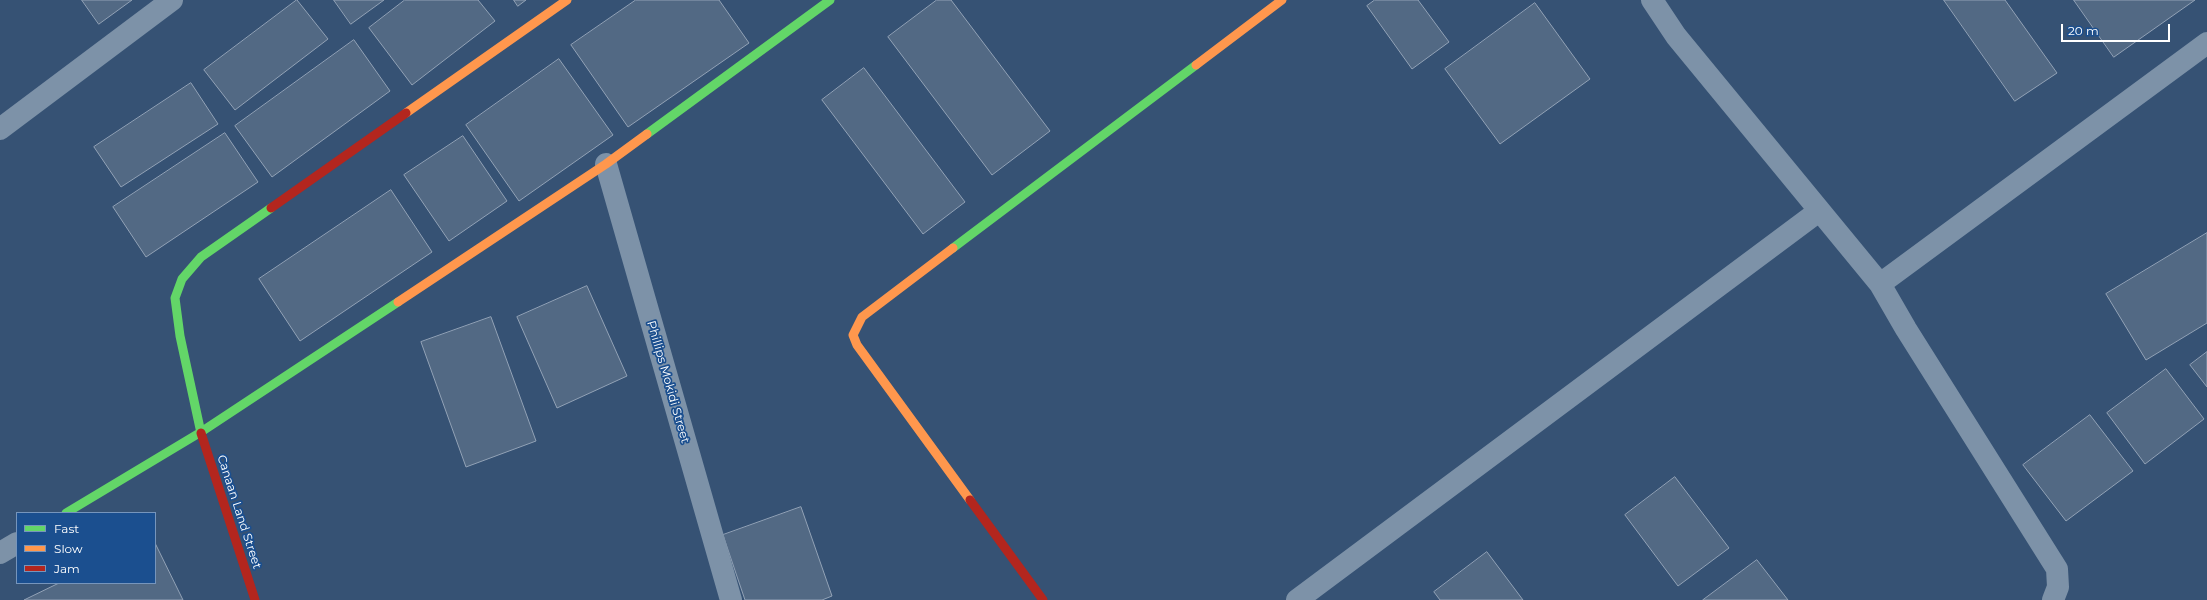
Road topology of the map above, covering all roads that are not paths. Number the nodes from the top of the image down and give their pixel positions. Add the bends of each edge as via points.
1 (172, 0) edge
2 (567, 0) edge
3 (830, 0) edge
4 (1282, 0) edge
5 (1652, 0) edge
6 (2207, 43) edge
7 (0, 129) edge
8 (606, 164) junction
9 (1819, 211) junction
10 (1880, 284) junction
11 (201, 432) junction
12 (68, 512) edge
13 (16, 544) edge
14 (0, 553) edge
15 (255, 600) edge
16 (731, 600) edge
17 (1043, 600) edge
18 (1297, 600) edge
19 (2053, 600) edge

1 - 7 street
2 - 11 street, Canaan Land Street via 201,257 182,279 175,298 180,336
3 - 8 street
4 - 17 street via 862,317 856,326 853,335 857,345
5 - 9 street via 1676,36
6 - 10 street
8 - 11 street
8 - 16 street, Phillips Mokidi Street
9 - 10 street
9 - 18 street
10 - 19 street via 2057,569 2058,587
11 - 12 street
11 - 15 street, Canaan Land Street
13 - 14 street

